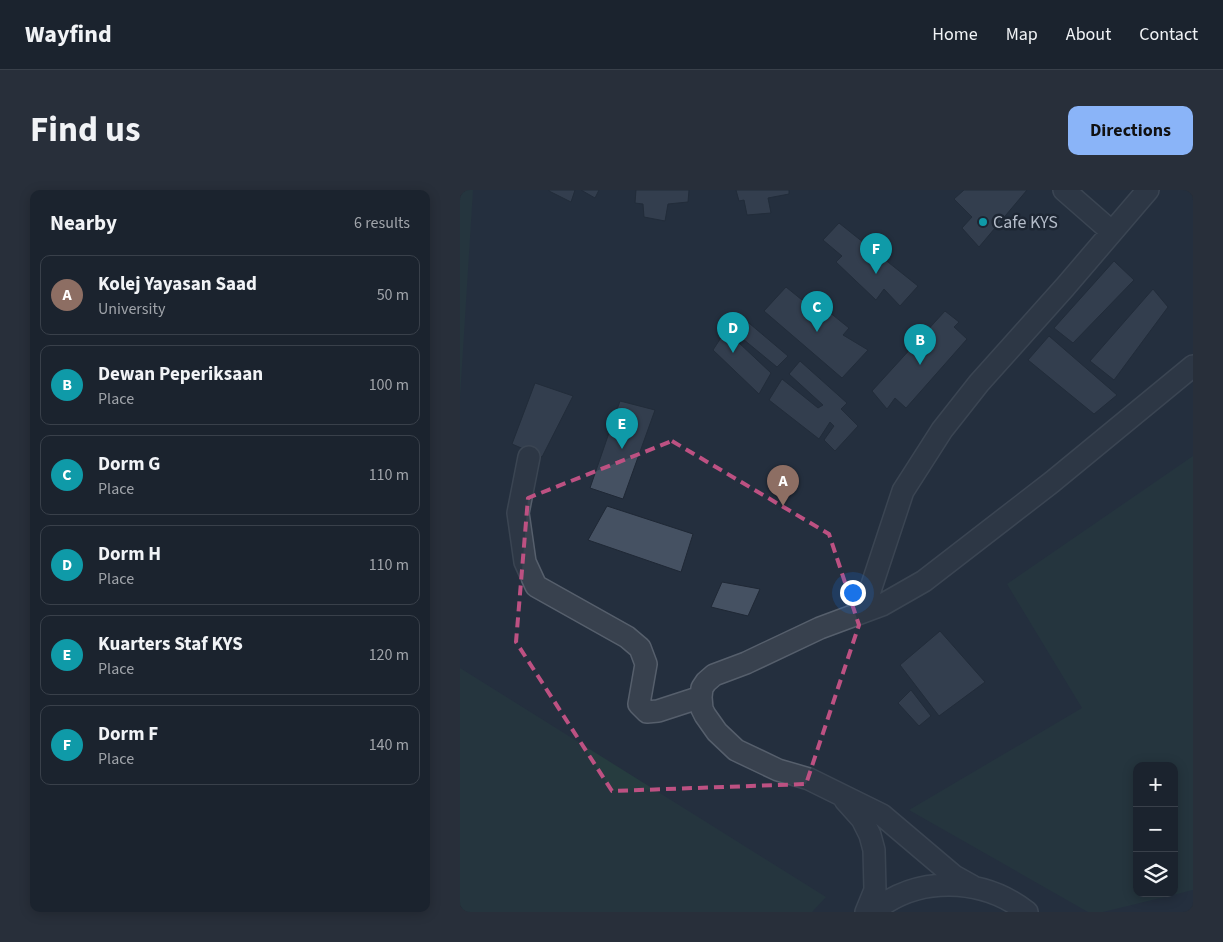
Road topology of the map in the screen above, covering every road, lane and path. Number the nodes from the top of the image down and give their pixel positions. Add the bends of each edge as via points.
1 (1064, 190) edge
2 (1148, 190) edge
3 (1112, 232) junction
4 (1193, 366) edge
5 (529, 457) dead end
6 (863, 612) junction
7 (701, 697) junction
8 (840, 795) junction
9 (972, 886) junction
10 (866, 912) edge
11 (873, 912) edge
12 (1027, 912) edge

1 - 3 street
2 - 3 street
3 - 6 street via 979,383 942,430 903,491
4 - 6 street via 1052,482 924,581
5 - 7 street via 518,513 525,562 536,586 627,637 640,648 646,664 639,704 647,712
6 - 7 street via 714,675 702,688
7 - 8 street via 702,709 716,732 736,750
8 - 9 street via 882,815 954,876
8 - 10 street via 862,819 874,850 875,890
9 - 11 street via 924,887 901,894
9 - 12 street via 995,892

